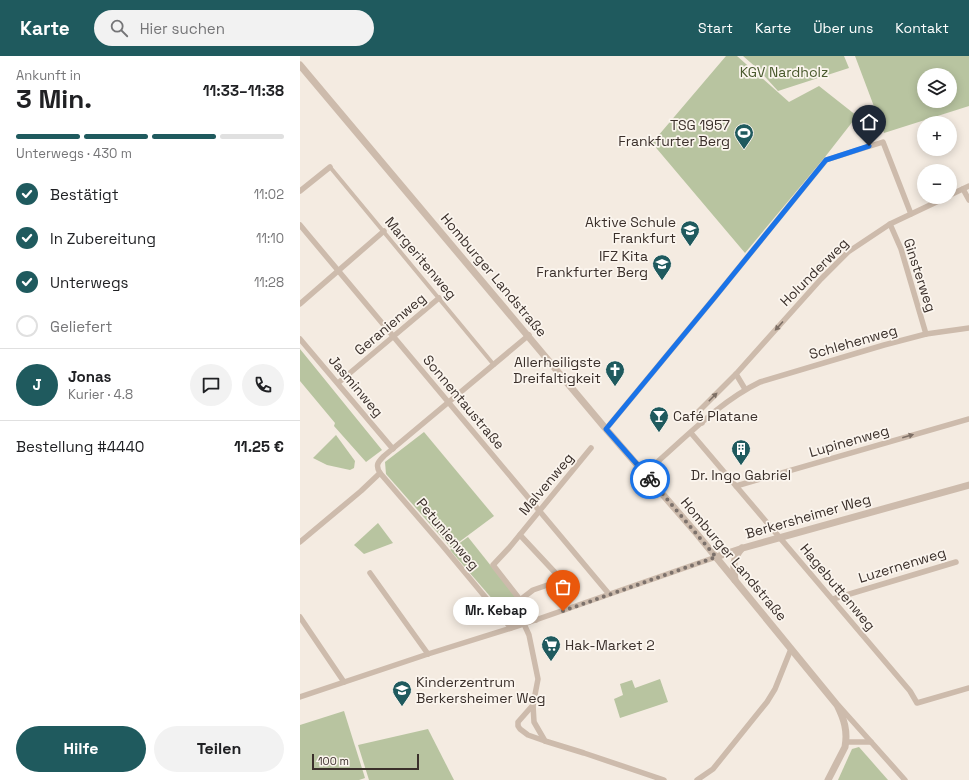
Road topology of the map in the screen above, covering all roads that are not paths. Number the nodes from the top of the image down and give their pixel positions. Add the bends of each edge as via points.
1 (300, 65) edge
2 (330, 167) joint
3 (966, 188) edge
4 (300, 192) edge
5 (969, 200) edge
6 (932, 204) edge
7 (911, 214) junction
8 (890, 224) junction
9 (300, 225) edge
10 (384, 231) junction
11 (338, 271) junction
12 (439, 298) junction
13 (300, 304) edge
14 (969, 328) edge
15 (926, 334) junction
16 (528, 335) junction
17 (393, 336) junction
18 (300, 339) edge
19 (494, 365) junction
20 (736, 374) junction
21 (338, 383) junction
22 (745, 389) junction
23 (450, 403) junction
24 (969, 419) edge
25 (702, 423) junction
26 (606, 429) junction
27 (691, 433) junction
28 (591, 448) dead end
29 (393, 449) junction
30 (656, 464) dead end
31 (380, 473) junction
32 (969, 485) edge
33 (736, 486) junction
34 (539, 511) junction
35 (520, 535) junction
36 (781, 538) junction
37 (300, 542) edge
38 (743, 548) junction
39 (716, 557) junction
40 (956, 562) dead end
41 (370, 573) dead end
42 (735, 580) junction
43 (609, 594) junction
44 (832, 599) junction
45 (520, 600) junction
46 (300, 617) edge
47 (536, 620) junction
48 (524, 624) junction
49 (511, 628) junction
50 (791, 649) junction
51 (428, 654) junction
52 (344, 682) junction
53 (969, 688) edge
54 (300, 697) edge
55 (533, 705) junction
56 (837, 705) junction
57 (545, 741) junction
58 (846, 742) junction
59 (871, 742) junction
60 (664, 780) edge
61 (697, 780) edge
62 (828, 780) edge
63 (905, 780) edge

1 - 16 street, Homburger Landstraße
2 - 4 street
2 - 10 street, Margeritenweg
3 - 5 street
6 - 7 street, Holunderweg
7 - 8 street, Holunderweg
7 - 26 street via 883,142 826,160
8 - 15 street, Ginsterweg via 901,249
8 -> 20 street, Holunderweg via 848,252
9 - 11 street, Sonnentaustraße
10 - 11 street
10 - 12 street, Margeritenweg
11 - 13 street
11 - 17 street, Sonnentaustraße
12 - 17 street, Geranienweg
12 - 19 street, Margeritenweg
14 - 15 street, Schlehenweg
15 - 22 street, Schlehenweg via 760,382
16 - 19 street
16 - 26 street, Homburger Landstraße
17 - 21 street, Geranienweg
17 - 23 street, Sonnentaustraße
18 - 21 street, Jasminweg
19 - 23 street
20 - 22 street
25 -> 20 street, Holunderweg via 698,413
21 - 29 street, Jasminweg
22 - 25 street
23 - 29 street
23 - 34 street, Sonnentaustraße
33 -> 24 street, Lupinenweg
25 - 27 street
26 - 39 street, Homburger Landstraße
27 - 30 street
27 - 33 street, Hagebuttenweg
28 - 34 street, Malvenweg
29 - 31 street via 378,462 377,468
31 - 37 street
31 - 49 street, Petunienweg
32 - 36 street, Berkersheimer Weg
33 - 36 street, Hagebuttenweg
34 - 35 street, Malvenweg
34 - 43 street, Sonnentaustraße
35 - 45 street, Malvenweg via 493,565
35 - 45 street, Malvenweg via 562,580 533,590
36 - 38 street, Berkersheimer Weg
36 - 44 street, Hagebuttenweg
38 - 39 street, Berkersheimer Weg
38 - 42 street via 733,562
39 - 42 street, Homburger Landstraße
39 - 43 street, Berkersheimer Weg
40 - 44 street, Luzernenweg
41 - 51 street
42 - 50 street, Homburger Landstraße
43 - 47 street, Berkersheimer Weg
44 - 53 street, Hagebuttenweg via 910,691 917,703
45 - 47 street, Malvenweg
46 - 52 street
47 - 48 street, Berkersheimer Weg
48 - 49 street, Berkersheimer Weg
48 - 55 street via 529,635 538,679
49 - 51 street, Berkersheimer Weg
50 - 56 street, Homburger Landstraße
50 - 61 street via 767,702 713,769
51 - 52 street, Berkersheimer Weg
52 - 54 street, Berkersheimer Weg
55 - 57 street via 534,722
55 - 57 street via 518,722 518,726 528,735
56 - 58 street, Homburger Landstraße via 845,722
56 - 59 street, Homburger Landstraße
57 - 60 street
58 - 59 street
58 - 62 street, Homburger Landstraße
59 - 63 street, Homburger Landstraße

